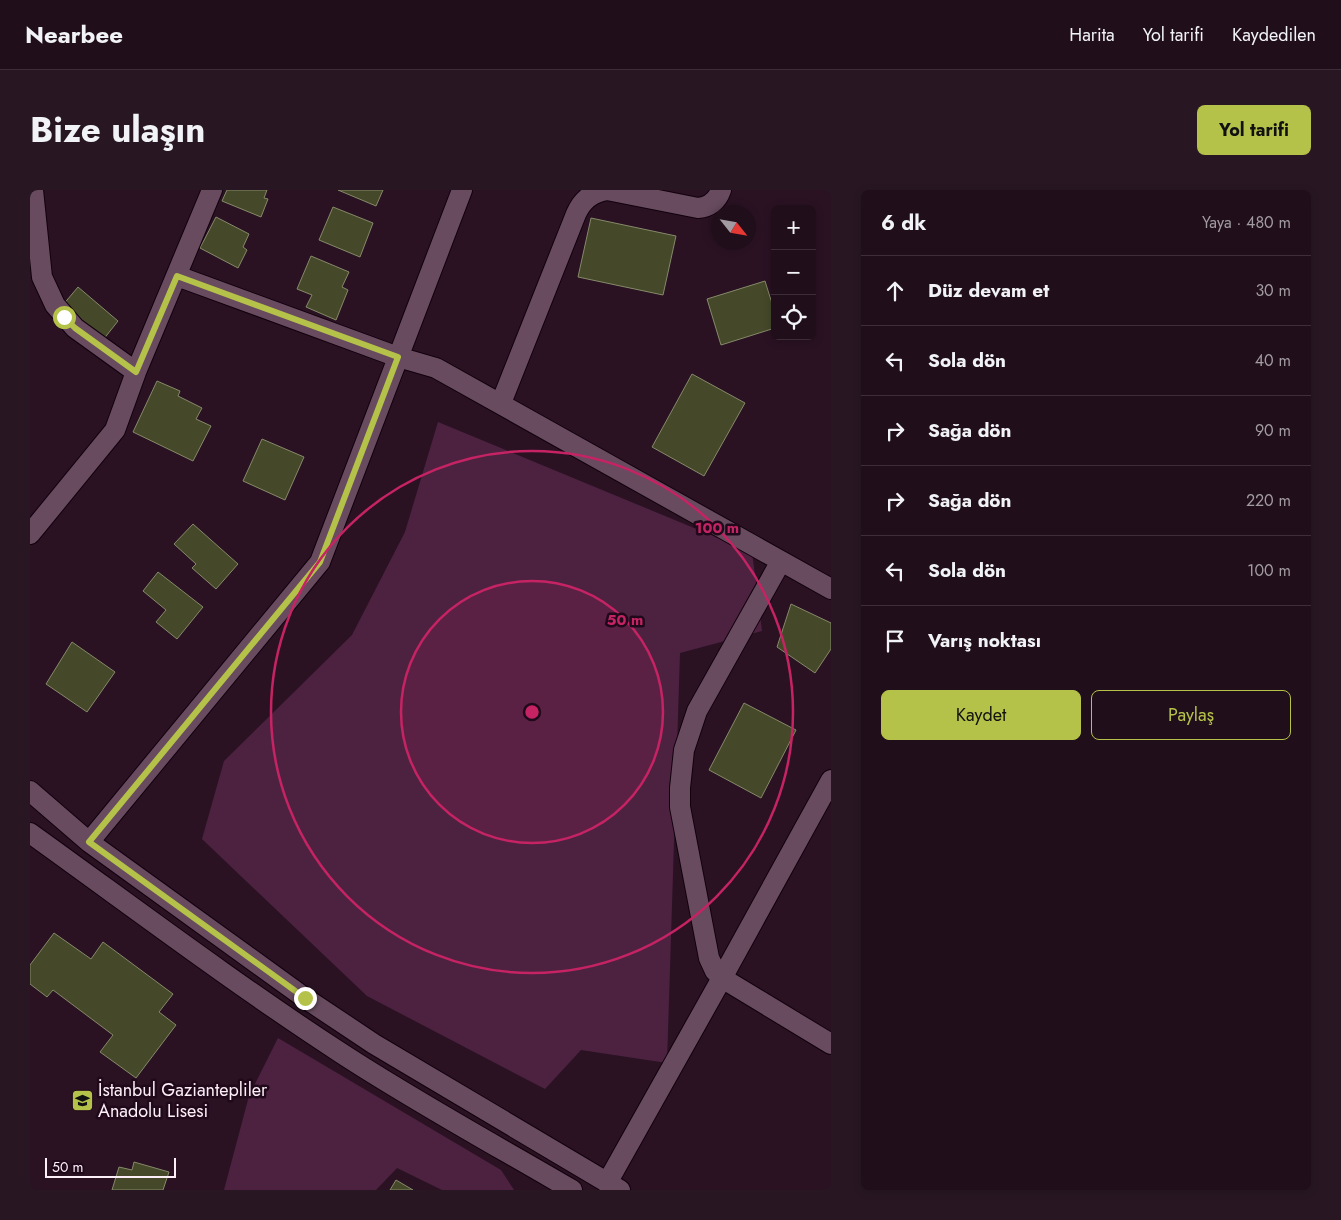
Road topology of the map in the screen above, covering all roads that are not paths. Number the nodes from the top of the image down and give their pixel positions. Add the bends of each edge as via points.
1 (33, 190) edge
2 (212, 190) edge
3 (462, 190) edge
4 (721, 190) edge
5 (177, 276) junction
6 (398, 357) junction
7 (136, 372) junction
8 (501, 402) junction
9 (30, 534) edge
10 (781, 561) junction
11 (831, 589) edge
12 (831, 780) edge
13 (30, 791) edge
14 (30, 833) edge
15 (89, 842) junction
16 (722, 978) junction
17 (831, 1044) edge
18 (613, 1186) edge
19 (572, 1190) edge

1 - 7 street via 42,276 52,300 75,328
2 - 5 street
3 - 6 street
4 - 8 street via 710,205 698,208 607,190 583,201
5 - 6 street
5 - 7 street
6 - 8 street via 436,368
6 - 15 street via 320,562
7 - 9 street via 115,430
8 - 10 street
10 - 11 street
10 - 16 street via 697,711 681,769 680,808 709,958
12 - 16 street
13 - 15 street
14 - 19 street via 333,1048
15 - 18 street via 374,1044
16 - 17 street
16 - 18 street

